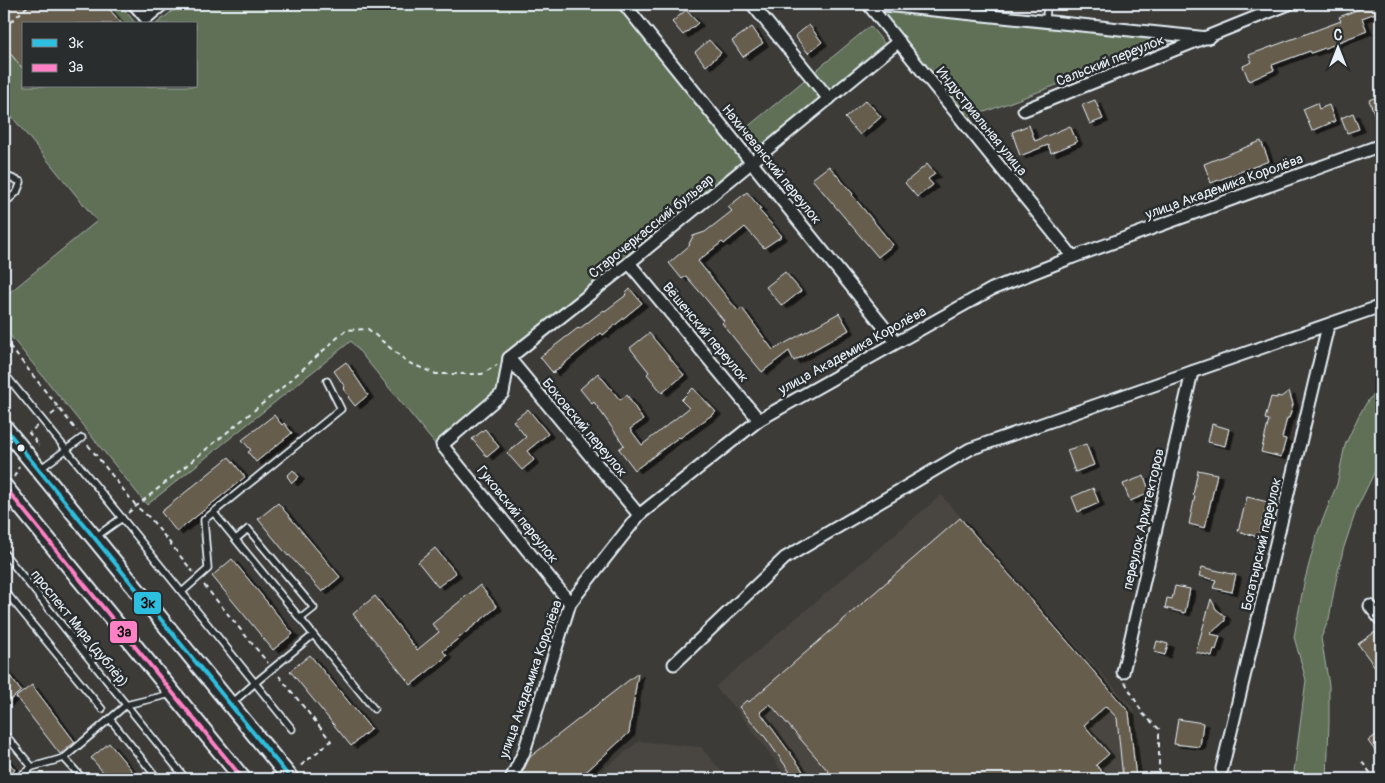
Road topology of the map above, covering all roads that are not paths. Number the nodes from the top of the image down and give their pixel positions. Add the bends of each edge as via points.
1 (134, 4) edge
2 (163, 4) edge
3 (624, 4) edge
4 (752, 4) edge
5 (868, 4) edge
6 (875, 4) edge
7 (1047, 4) edge
8 (1290, 4) edge
9 (1046, 20) junction
10 (1208, 38) junction
11 (899, 41) junction
12 (829, 99) junction
13 (1024, 110) dead end
14 (1381, 145) edge
15 (752, 162) junction
16 (4, 175) edge
17 (4, 204) edge
18 (1073, 257) junction
19 (630, 263) junction
20 (1381, 306) edge
21 (1328, 326) junction
22 (896, 342) junction
23 (509, 358) junction
24 (1192, 372) junction
25 (4, 373) edge
26 (327, 381) dead end
27 (759, 420) junction
28 (4, 427) edge
29 (82, 438) road end
30 (66, 449) junction
31 (38, 470) junction
32 (4, 486) edge
33 (214, 513) junction
34 (639, 515) junction
35 (122, 518) junction
36 (94, 539) junction
37 (236, 539) junction
38 (4, 553) edge
39 (4, 592) edge
40 (182, 592) junction
41 (570, 603) junction
42 (1370, 606) dead end
43 (300, 619) junction
44 (1381, 620) edge
45 (314, 635) junction
46 (674, 664) dead end
47 (1123, 672) road end
48 (255, 683) junction
49 (173, 694) junction
50 (126, 705) junction
51 (230, 705) junction
52 (102, 709) dead end
53 (374, 709) dead end
54 (110, 719) junction
55 (292, 729) dead end
56 (4, 733) edge
57 (64, 758) junction
58 (32, 767) junction
59 (1222, 769) dead end
60 (16, 779) edge
61 (83, 779) edge
62 (158, 779) edge
63 (186, 779) edge
64 (243, 779) edge
65 (291, 779) edge
66 (511, 779) edge

1 - 2 street via 146,18
3 - 15 street, Нахичеванский переулок
4 - 12 street
5 - 11 street, Индустриальная улица
6 - 9 street, Сальский переулок
7 - 9 lane
8 - 10 street, Сальский переулок
9 - 10 street, Сальский переулок
10 - 13 street, Сальский переулок
11 - 12 street, Старочеркасский бульвар
11 - 18 street, Индустриальная улица
12 - 15 street, Старочеркасский бульвар
14 - 18 street, улица Академика Королёва
15 - 19 street, Старочеркасский бульвар
15 - 22 street, Нахичеванский переулок
16 - 17 lane via 21,182 17,192
18 - 22 street, улица Академика Королёва via 992,289
19 - 23 street, Старочеркасский бульвар
19 - 27 street, Вёшенский переулок
20 - 21 street
21 - 24 street
21 - 59 street, Богатырский переулок
22 - 27 street, улица Академика Королёва
23 - 34 street, Боковский переулок
23 - 41 street, Гуковский переулок via 503,393 442,444
24 - 46 street via 970,449 785,558
24 - 47 street, переулок Архитекторов
25 - 30 lane
26 - 33 lane via 342,409
27 - 34 street, улица Академика Королёва
28 - 31 street
29 - 30 lane
30 - 31 lane
30 - 35 lane
31 - 36 street
32 - 49 street
33 - 37 lane
33 - 40 lane via 204,520 208,569
34 - 41 street, улица Академика Королёва
35 - 36 lane
35 - 40 lane
36 - 51 street
37 - 43 lane
37 - 43 lane via 248,529 314,608
38 - 50 lane, проспект Мира (дублёр)
39 - 52 lane
40 - 48 lane
41 - 66 street, улица Академика Королёва via 524,752
42 - 44 street
43 - 45 lane
45 - 48 lane
45 - 53 lane
48 - 51 lane
48 - 55 lane
49 - 50 lane, проспект Мира (дублёр)
49 - 64 street
50 - 54 lane
50 - 63 lane
51 - 65 street
54 - 57 lane
54 - 62 lane
56 - 58 lane
57 - 58 lane
57 - 61 lane
58 - 60 lane

